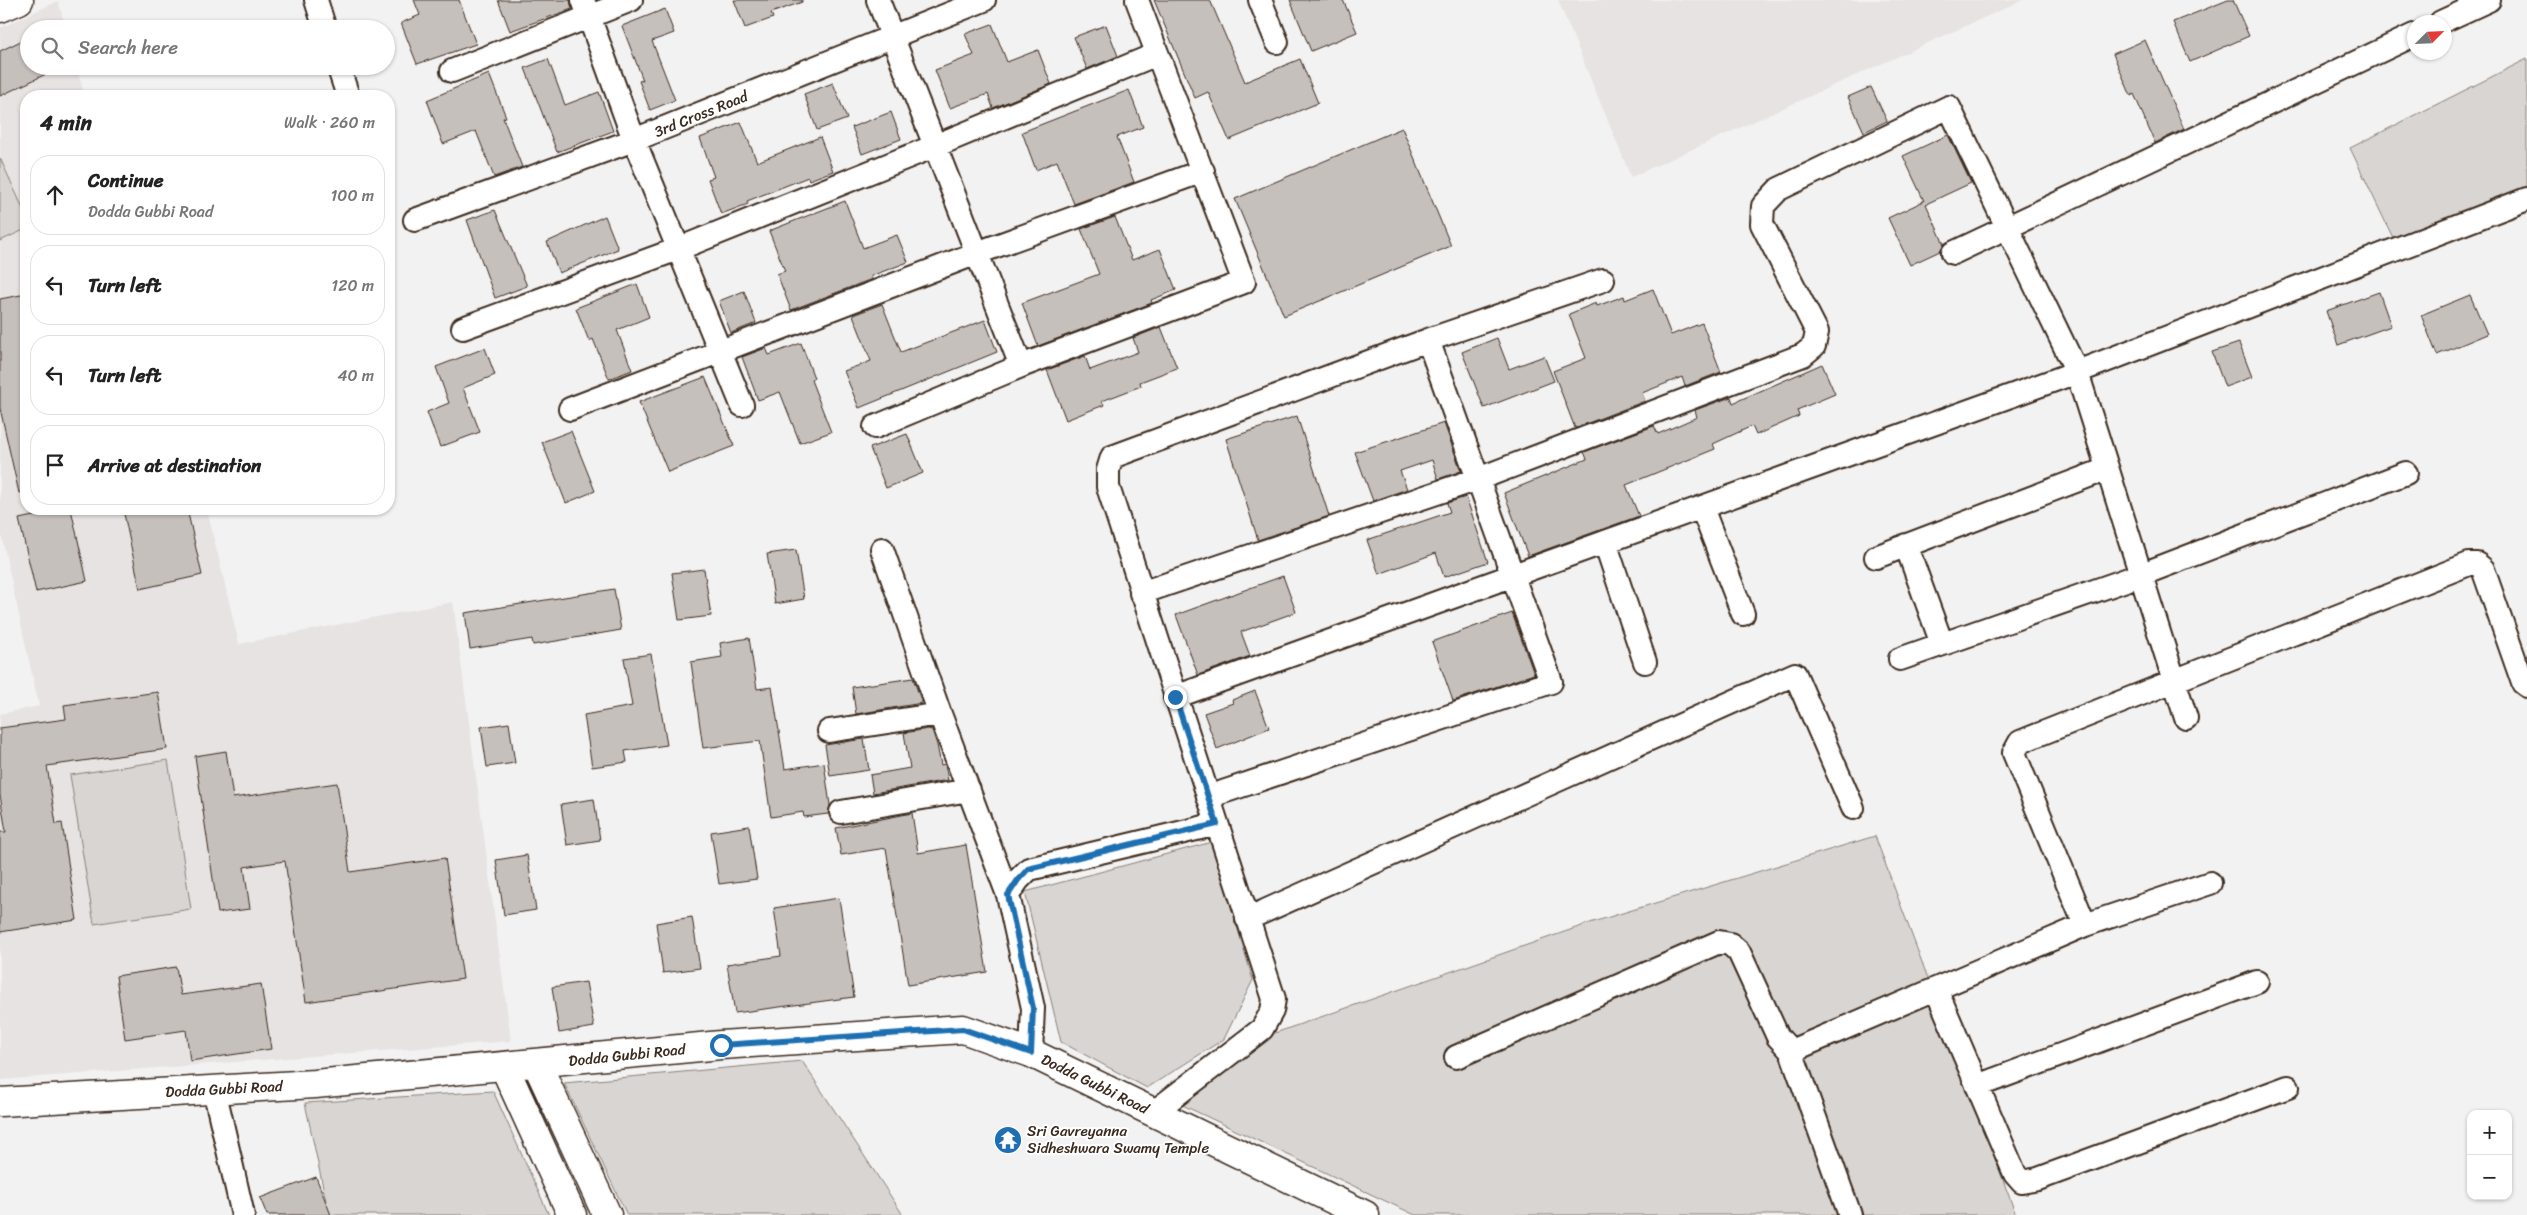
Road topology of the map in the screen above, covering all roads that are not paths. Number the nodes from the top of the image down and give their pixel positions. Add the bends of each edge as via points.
1 (20, 0) edge
2 (316, 0) edge
3 (631, 0) edge
4 (878, 0) edge
5 (984, 0) edge
6 (1137, 0) edge
7 (1260, 0) edge
8 (2489, 0) edge
9 (0, 8) edge
10 (586, 8) edge
11 (2452, 17) edge
12 (322, 20) edge
13 (892, 37) junction
14 (2407, 38) edge
15 (1277, 42) dead end
16 (1158, 54) junction
17 (452, 71) dead end
18 (341, 75) edge
19 (346, 90) edge
20 (634, 140) junction
21 (935, 146) junction
22 (1203, 171) junction
23 (2527, 199) edge
24 (415, 220) dead end
25 (2007, 226) junction
26 (678, 249) junction
27 (977, 253) junction
28 (1953, 253) dead end
29 (1603, 280) dead end
30 (463, 328) dead end
31 (1428, 340) junction
32 (720, 350) junction
33 (1021, 366) junction
34 (2077, 372) junction
35 (742, 405) dead end
36 (570, 409) dead end
37 (875, 427) dead end
38 (2107, 469) junction
39 (2406, 473) dead end
40 (1478, 479) junction
41 (1702, 508) junction
42 (1605, 542) junction
43 (1906, 546) junction
44 (882, 549) dead end
45 (1876, 557) dead end
46 (2140, 575) junction
47 (1512, 576) junction
48 (1141, 593) junction
49 (1743, 614) dead end
50 (1942, 644) junction
51 (1900, 659) dead end
52 (1645, 662) dead end
53 (2173, 682) junction
54 (2527, 686) edge
55 (1175, 697) junction
56 (940, 714) junction
57 (2186, 718) dead end
58 (829, 731) dead end
59 (969, 790) junction
60 (1208, 797) junction
61 (1854, 808) dead end
62 (841, 812) dead end
63 (1217, 824) junction
64 (2210, 883) dead end
65 (1008, 895) junction
66 (1247, 919) junction
67 (2085, 924) junction
68 (2257, 982) dead end
69 (1936, 989) junction
70 (1791, 1051) junction
71 (1031, 1053) junction
72 (1456, 1057) dead end
73 (537, 1064) junction
74 (504, 1066) junction
75 (1977, 1086) junction
76 (2288, 1087) dead end
77 (214, 1089) junction
78 (0, 1102) edge
79 (1154, 1112) junction
80 (243, 1215) edge
81 (572, 1215) edge
82 (607, 1215) edge
83 (1364, 1215) edge
84 (1850, 1215) edge

1 - 9 street
2 - 12 street
3 - 10 street
4 - 13 street
5 - 13 street, 3rd Cross Road
6 - 16 street
7 - 15 street
8 - 11 street
10 - 17 street
10 - 20 street
13 - 20 street, 3rd Cross Road
13 - 21 street
14 - 25 street
16 - 21 street
16 - 22 street
18 - 19 street
20 - 24 street, 3rd Cross Road
20 - 26 street
21 - 26 street
21 - 27 street
22 - 27 street
22 - 33 street via 1244,282
23 - 34 street
25 - 28 street
25 - 34 street
25 - 40 street via 1949,107 1779,189 1763,206 1762,224 1816,332 1814,346 1803,355
26 - 30 street
26 - 32 street
27 - 32 street
27 - 33 street
29 - 31 street
31 - 40 street
31 - 48 street via 1112,457 1108,487
32 - 35 street
32 - 36 street
33 - 37 street
34 - 38 street
34 - 41 street
38 - 43 street
38 - 46 street
39 - 46 street
40 - 47 street
40 - 48 street
41 - 42 street
41 - 49 street
42 - 47 street
42 - 52 street
43 - 45 street
43 - 50 street
44 - 56 street
46 - 50 street
46 - 53 street
47 - 55 street
47 - 60 street via 1551,682
48 - 55 street
50 - 51 street
53 - 54 street via 2469,564 2477,564 2483,569 2523,683
53 - 57 street
53 - 67 street via 2016,746 2014,753 2019,767
55 - 60 street
56 - 58 street
56 - 59 street
59 - 62 street
59 - 65 street
60 - 63 street
61 - 66 street via 1795,674
63 - 65 street via 1028,869
63 - 66 street
64 - 67 street
65 - 71 street via 1033,1008
66 - 79 street via 1274,999 1272,1011 1262,1029
67 - 69 street
68 - 75 street
69 - 70 street
69 - 75 street
70 - 72 street via 1778,1037 1739,952 1730,944 1719,942
70 - 84 street
71 - 73 street, Dodda Gubbi Road via 963,1029 721,1045
71 - 79 street, Dodda Gubbi Road
73 - 74 street, Dodda Gubbi Road
73 - 82 street
74 - 77 street, Dodda Gubbi Road via 315,1084
74 - 81 street
75 - 76 street via 2015,1174 2022,1182 2038,1180
77 - 78 street, Dodda Gubbi Road
77 - 80 street
79 - 83 street, Dodda Gubbi Road

